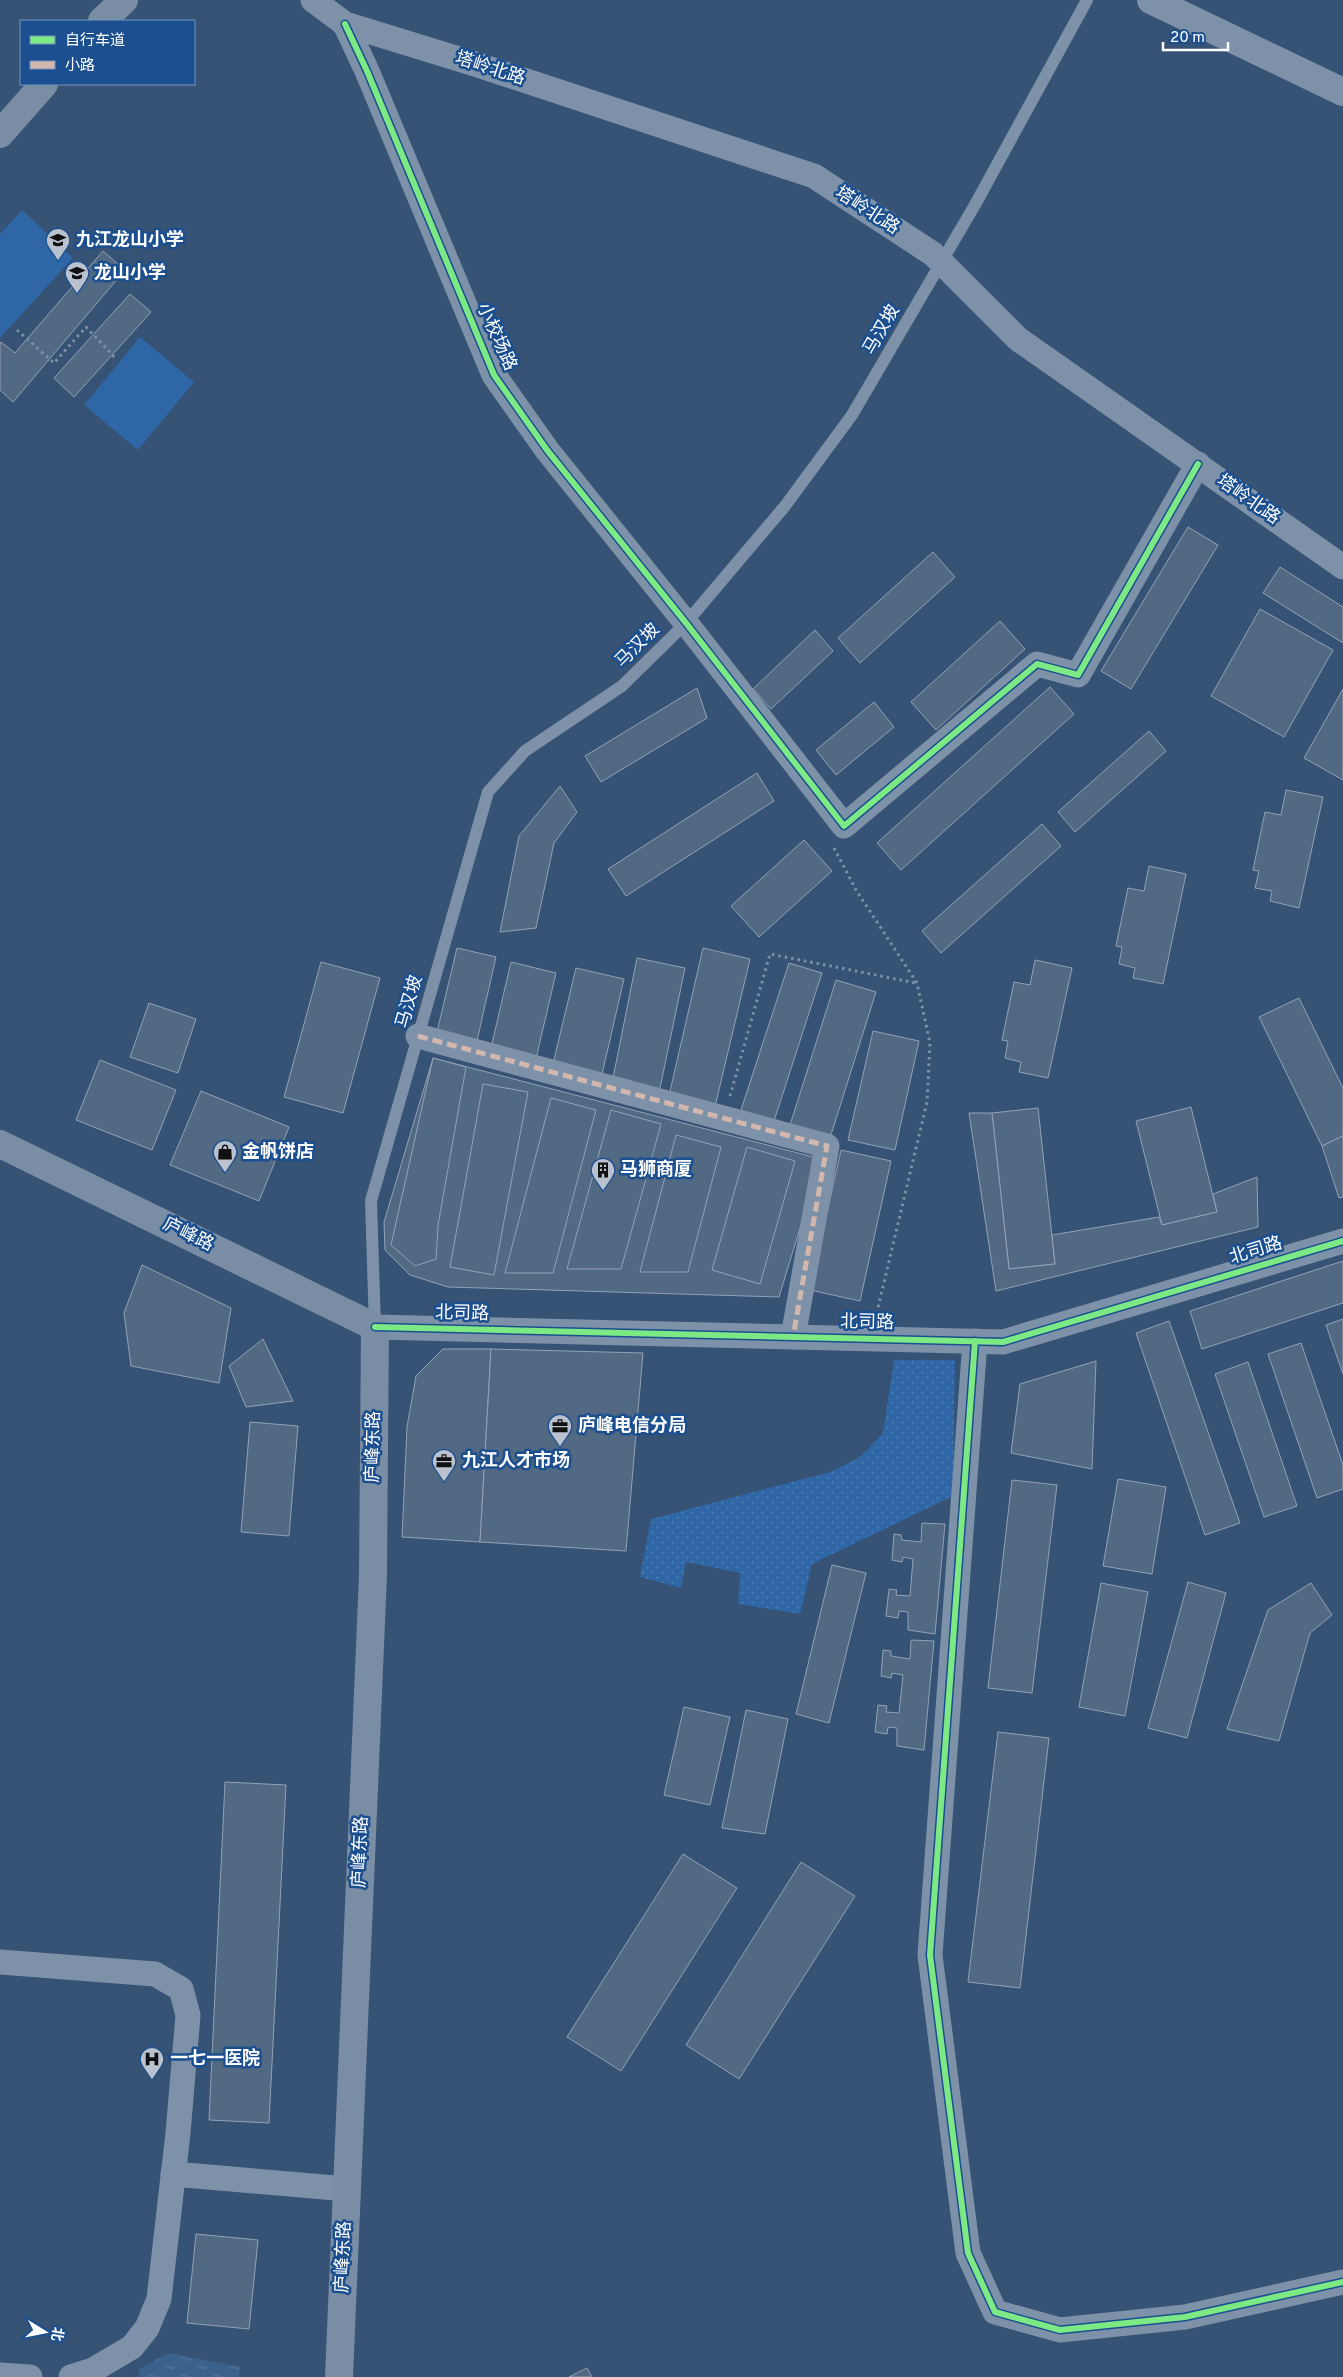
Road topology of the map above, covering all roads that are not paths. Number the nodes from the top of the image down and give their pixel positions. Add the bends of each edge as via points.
1 (112, 0) edge
2 (124, 0) edge
3 (313, 0) edge
4 (1087, 0) edge
5 (1151, 0) edge
6 (97, 20) edge
7 (103, 20) edge
8 (345, 24) junction
9 (43, 85) edge
10 (1343, 92) edge
11 (0, 134) edge
12 (941, 263) junction
13 (1198, 464) junction
14 (1343, 568) edge
15 (686, 623) junction
16 (418, 1036) junction
17 (0, 1144) edge
18 (1343, 1241) edge
19 (375, 1327) junction
20 (793, 1337) junction
21 (975, 1341) junction
22 (0, 1962) edge
23 (173, 2174) junction
24 (347, 2189) junction
25 (1343, 2282) edge
26 (0, 2374) edge
27 (30, 2377) edge
28 (71, 2377) edge
29 (339, 2377) edge

1 - 6 main road
2 - 7 main road
3 - 8 street, 塔岭北路
4 - 12 lane, 马汉坡
5 - 10 street
8 - 12 street, 塔岭北路 via 814,176 933,254
8 - 15 street, 小校场路 via 494,375 547,450
9 - 11 main road
12 - 13 street, 塔岭北路 via 1018,339
12 - 15 lane, 马汉坡 via 852,415 785,506
13 - 14 street, 塔岭北路
13 - 15 street, 小校场路 via 1078,675 1038,664 844,826
15 - 16 lane, 马汉坡 via 622,686 525,751 488,792
16 - 19 lane, 马汉坡 via 371,1201
16 - 20 street via 827,1146
17 - 19 main road, 庐峰路
18 - 21 street, 北司路 via 1003,1342
19 - 20 street, 北司路
19 - 24 main road, 庐峰东路 via 372,1575
20 - 21 street, 北司路
21 - 25 street via 930,1955 968,2254 995,2312 1060,2330 1185,2317
22 - 23 street via 155,1974 181,1989 188,2015
23 - 24 street
23 - 28 street via 159,2298 147,2328 132,2347 93,2370
24 - 29 main road, 庐峰东路
26 - 27 street

